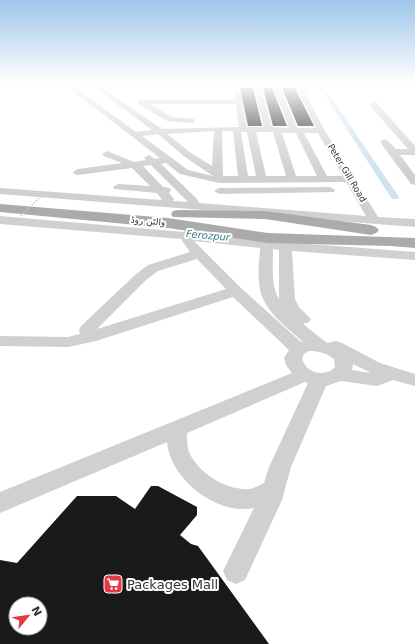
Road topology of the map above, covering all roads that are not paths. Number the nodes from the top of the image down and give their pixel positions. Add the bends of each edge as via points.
1 (105, 113) edge
2 (133, 113) edge
3 (160, 113) edge
4 (180, 113) edge
5 (184, 113) edge
6 (205, 113) edge
7 (241, 113) edge
8 (267, 113) edge
9 (288, 113) edge
10 (312, 113) edge
11 (381, 113) edge
12 (218, 130) junction
13 (244, 130) junction
14 (273, 130) junction
15 (296, 130) junction
16 (159, 131) junction
17 (321, 131) junction
18 (134, 135) junction
19 (384, 142) dead end
20 (143, 149) dead end
21 (393, 152) junction
22 (415, 152) edge
23 (107, 154) dead end
24 (168, 160) junction
25 (154, 163) junction
26 (100, 165) junction
27 (133, 165) junction
28 (78, 172) dead end
29 (218, 176) junction
30 (242, 179) junction
31 (262, 179) junction
32 (292, 179) junction
33 (324, 179) junction
34 (351, 179) junction
35 (415, 182) edge
36 (118, 187) junction
37 (357, 189) junction
38 (160, 190) junction
39 (0, 191) edge
40 (219, 191) junction
41 (183, 192) junction
42 (0, 201) edge
43 (129, 201) junction
44 (167, 203) junction
45 (0, 208) edge
46 (220, 208) junction
47 (0, 220) edge
48 (190, 220) junction
49 (415, 224) edge
50 (374, 225) junction
51 (415, 234) edge
52 (391, 241) junction
53 (415, 243) edge
54 (267, 244) junction
55 (285, 246) junction
56 (198, 254) junction
57 (415, 256) edge
58 (236, 291) junction
59 (90, 337) junction
60 (0, 341) edge
61 (318, 346) junction
62 (299, 350) junction
63 (390, 374) junction
64 (340, 375) junction
65 (312, 377) junction
66 (415, 380) edge
67 (176, 428) junction
68 (272, 490) junction
69 (0, 503) edge
70 (236, 571) dead end

1 - 18 street
2 - 16 street
3 - 4 street via 170,119
5 - 16 street
6 - 12 street
7 - 13 street
8 - 14 street
9 - 15 street
10 - 17 street, Peter Gill Road
11 - 22 street
12 - 13 street
12 - 29 street
13 - 14 street
13 - 30 street
13 - 31 street
14 - 15 street
14 - 32 street
15 - 17 street
15 - 33 street
16 - 18 street
16 - 29 street
17 - 34 street, Peter Gill Road
18 - 24 street
19 - 21 street
20 - 25 street
21 - 22 street
21 - 35 street
23 - 27 street
24 - 25 street
24 - 29 street via 191,175
25 - 27 street
25 - 41 street
26 - 27 street
26 - 28 street
26 - 36 street
27 - 38 street via 148,176
29 - 30 street
29 - 40 street
30 - 31 street
31 - 32 street
32 - 33 street
33 - 34 street
34 - 37 street, Peter Gill Road
36 - 38 street
36 - 43 street
37 - 40 street
37 - 50 street, Peter Gill Road
38 - 41 street
38 - 44 street via 168,199
39 - 43 street
40 - 46 street
41 - 48 street via 193,201
42 - 48 main road, والٹن روڈ
43 - 44 street
44 - 48 street
45 - 48 main road, والٹن روڈ
46 - 48 street
46 - 50 street
47 - 48 street
48 - 50 main road, والٹن روڈ via 266,215
48 - 52 main road, والٹن روڈ via 268,238
48 - 54 street
48 - 56 street via 188,242
49 - 50 street
50 - 51 main road, والٹن روڈ
50 - 52 main road via 281,222 274,223 272,228 280,234
52 - 53 main road, والٹن روڈ
54 - 55 street
54 - 61 street via 267,282 271,300
55 - 57 street
55 - 63 street via 287,299 292,309 316,332 344,352
56 - 58 street
56 - 59 street via 152,268 87,330
58 - 59 street
58 - 62 street
59 - 60 street via 68,342
61 - 62 street via 307,346
61 - 64 street via 329,348 341,357 344,368
62 - 65 street via 293,359 294,365
63 - 64 street via 378,380
63 - 66 street
64 - 65 street via 331,379
65 - 67 street
65 - 68 street
67 - 68 street via 178,452 194,475 209,488 236,499 256,498
67 - 69 street
68 - 70 street via 270,500

